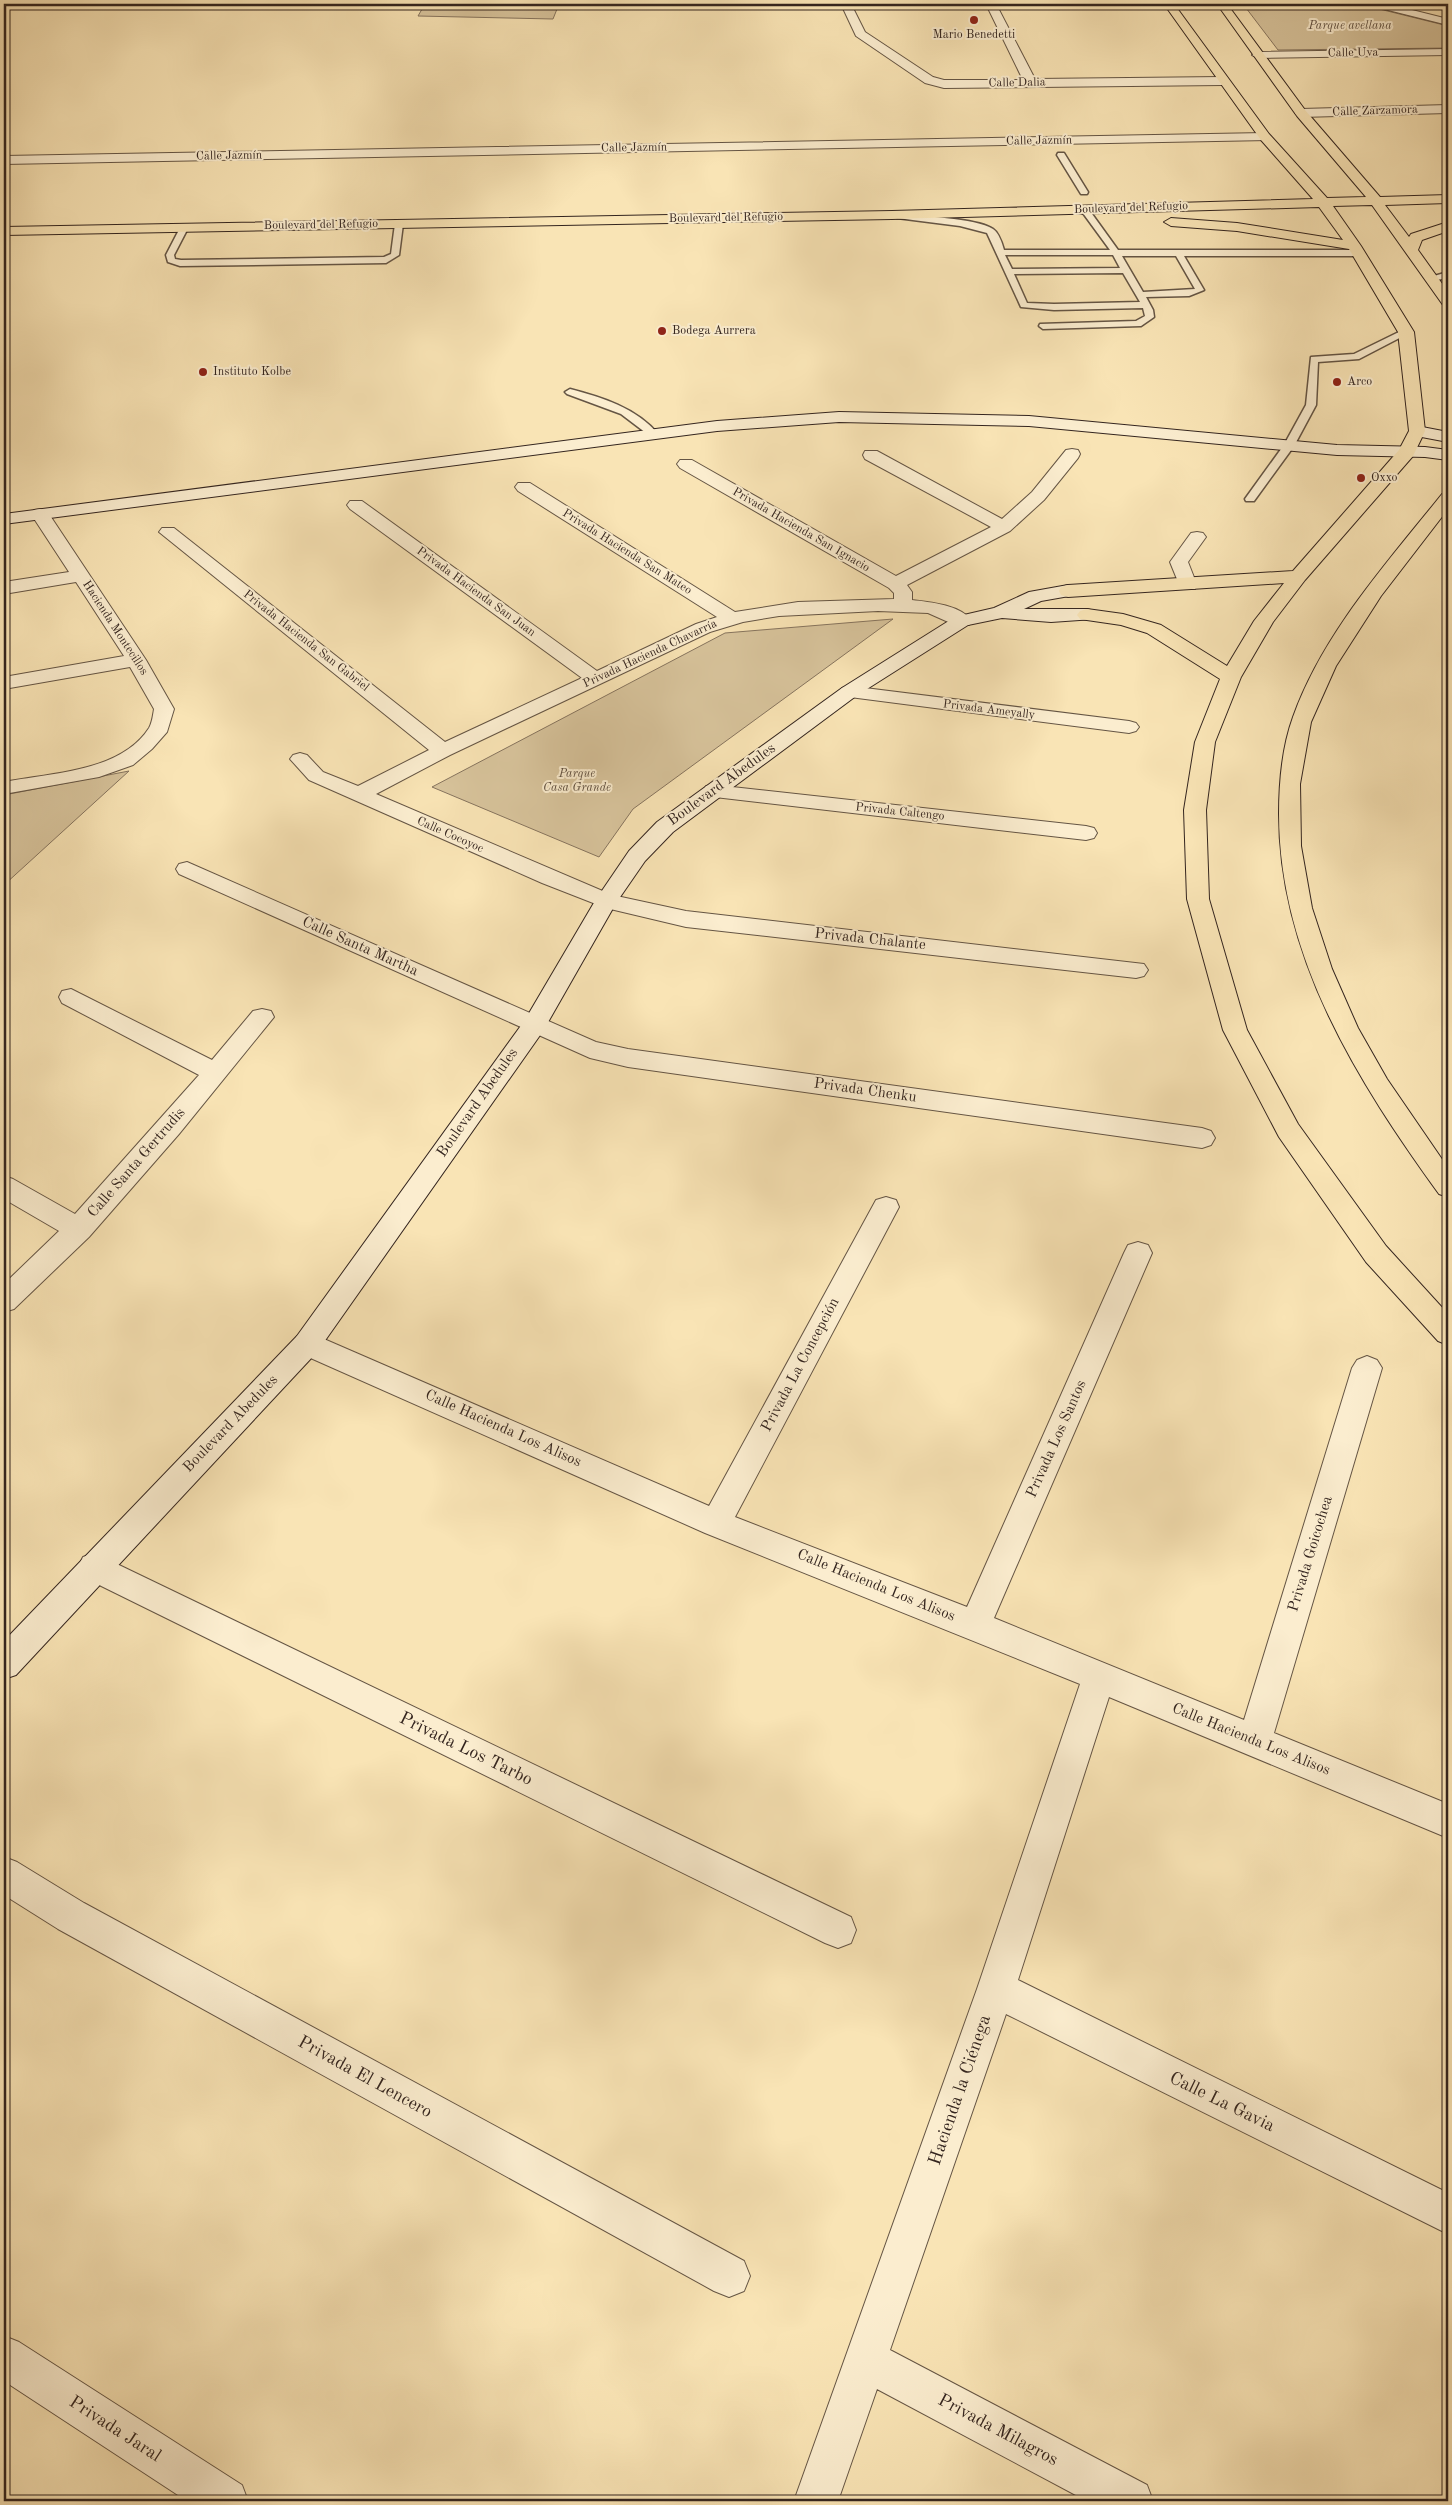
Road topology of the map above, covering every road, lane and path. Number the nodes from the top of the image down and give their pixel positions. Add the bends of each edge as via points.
1 (729, 4) edge
2 (776, 4) edge
3 (846, 4) edge
4 (991, 4) edge
5 (1169, 4) edge
6 (1222, 4) edge
7 (1376, 4) edge
8 (1448, 22) edge
9 (1448, 52) edge
10 (1258, 55) junction
11 (1222, 81) junction
12 (1031, 83) junction
13 (1448, 110) edge
14 (1301, 113) junction
15 (1265, 137) junction
16 (1061, 155) dead end
17 (4, 160) edge
18 (1382, 184) dead end
19 (1344, 185) dead end
20 (1362, 185) junction
21 (1289, 186) dead end
22 (1319, 191) junction
23 (1064, 192) dead end
24 (1088, 192) joint
25 (1448, 199) edge
26 (1375, 200) junction
27 (1086, 212) junction
28 (892, 215) junction
29 (399, 224) junction
30 (1448, 226) edge
31 (184, 228) junction
32 (4, 231) edge
33 (1356, 250) junction
34 (1411, 250) junction
35 (1000, 252) junction
36 (1116, 253) junction
37 (1179, 254) junction
38 (1126, 270) junction
39 (1008, 272) junction
40 (1448, 275) edge
41 (1431, 278) junction
42 (1140, 295) junction
43 (1448, 302) edge
44 (1146, 305) junction
45 (1043, 326) dead end
46 (1406, 332) junction
47 (570, 392) dead end
48 (1417, 431) junction
49 (653, 434) junction
50 (1448, 437) edge
51 (1289, 446) junction
52 (1407, 452) junction
53 (1072, 454) dead end
54 (871, 455) dead end
55 (1448, 455) edge
56 (686, 464) dead end
57 (524, 487) dead end
58 (1448, 498) edge
59 (1250, 499) dead end
60 (356, 505) dead end
61 (40, 514) junction
62 (4, 519) edge
63 (1004, 527) junction
64 (168, 532) dead end
65 (1197, 537) dead end
66 (80, 576) junction
67 (1298, 576) junction
68 (896, 584) junction
69 (1188, 585) junction
70 (4, 588) edge
71 (1068, 591) joint
72 (903, 604) junction
73 (1000, 613) junction
74 (1087, 615) joint
75 (730, 617) junction
76 (962, 621) junction
77 (136, 660) junction
78 (1231, 677) junction
79 (596, 679) junction
80 (4, 683) edge
81 (849, 692) junction
82 (1130, 727) dead end
83 (443, 751) junction
84 (300, 759) dead end
85 (4, 788) edge
86 (714, 791) junction
87 (358, 795) junction
88 (1086, 833) dead end
89 (187, 869) dead end
90 (606, 901) junction
91 (1136, 970) dead end
92 (71, 997) dead end
93 (262, 1017) dead end
94 (534, 1025) junction
95 (215, 1072) junction
96 (1202, 1138) dead end
97 (4, 1186) edge
98 (1448, 1187) edge
99 (886, 1207) dead end
100 (79, 1230) junction
101 (1138, 1253) dead end
102 (4, 1301) edge
103 (1448, 1333) edge
104 (307, 1344) junction
105 (1367, 1368) dead end
106 (716, 1523) junction
107 (94, 1567) junction
108 (976, 1625) junction
109 (4, 1664) edge
110 (1099, 1677) junction
111 (1255, 1741) junction
112 (1448, 1821) edge
113 (4, 1875) edge
114 (838, 1930) dead end
115 (996, 1990) junction
116 (1448, 2214) edge
117 (729, 2276) dead end
118 (4, 2356) edge
119 (866, 2360) junction
120 (226, 2501) edge
121 (816, 2501) edge
122 (1131, 2501) edge

1 - 2 lane
3 - 12 street, Calle Dalia via 860,34 929,80 944,84
4 - 12 street
5 - 11 main road
6 - 10 main road
7 - 8 street
9 - 10 street, Calle Uva
10 - 14 main road
11 - 12 street, Calle Dalia
11 - 15 main road
13 - 14 street, Calle Zarzamora
14 - 20 main road
15 - 17 street, Calle Jazmín
15 - 22 main road
16 - 24 lane
18 - 20 main road
19 - 20 main road
20 - 26 main road
21 - 22 main road, Boulevard del Refugio
22 - 26 main road, Boulevard del Refugio
22 - 27 main road, Boulevard del Refugio
22 - 33 main road
23 - 24 main road, Boulevard del Refugio
25 - 26 main road, Boulevard del Refugio
26 - 34 main road
27 - 28 main road, Boulevard del Refugio
27 - 33 main road via 1237,227
27 - 36 lane
28 - 29 main road, Boulevard del Refugio
28 - 35 lane via 990,231
29 - 31 main road, Boulevard del Refugio
29 - 31 lane via 395,256 386,260 180,263 171,260 170,255
30 - 34 main road via 1416,237
31 - 32 main road, Boulevard del Refugio
33 - 37 lane
33 - 46 main road
34 - 41 main road
35 - 36 lane
35 - 39 lane
36 - 37 lane
36 - 38 lane
37 - 42 lane via 1200,290 1189,294
38 - 39 lane
38 - 42 lane
39 - 44 lane via 1024,305
40 - 41 lane
41 - 43 main road
42 - 44 lane
44 - 45 lane via 1150,317 1138,324
46 - 48 main road
46 - 51 lane via 1356,357 1314,359 1311,405
47 - 49 lane via 620,409 639,419
48 - 50 street
48 - 52 main road
49 - 51 street via 839,417 949,419 1029,421
49 - 61 street
51 - 52 street
51 - 59 lane
52 - 55 street
52 - 67 main road
53 - 63 street via 1038,496
54 - 63 street
56 - 68 street, Privada Hacienda San Ignacio
57 - 75 street, Privada Hacienda San Mateo
58 - 98 main road via 1356,618 1325,665 1299,730 1289,783 1289,852 1307,933 1348,1035 1412,1140
60 - 79 street, Privada Hacienda San Juan
61 - 62 street
61 - 66 street, Hacienda Montecillos
63 - 68 street
64 - 83 street, Privada Hacienda San Gabriel
65 - 69 street via 1179,562
66 - 70 street
66 - 77 street, Hacienda Montecillos
67 - 69 main road
67 - 78 main road via 1264,621
68 - 72 street via 902,592
69 - 71 main road
71 - 73 street, Boulevard Abedules via 1036,596
72 - 75 street, Privada Hacienda Chavarría via 810,607
72 - 76 street, Privada Hacienda Chavarría via 938,610
73 - 74 street, Boulevard Abedules
73 - 76 street, Boulevard Abedules
74 - 78 main road via 1123,620 1154,630
75 - 79 street, Privada Hacienda Chavarría
76 - 81 street, Boulevard Abedules
77 - 80 street
77 - 85 street, Hacienda Montecillos via 164,709 160,728 145,746 126,761 99,771
78 - 103 main road via 1205,742 1195,810 1198,899 1236,1030 1288,1130 1376,1254
79 - 83 street, Privada Hacienda Chavarría
81 - 82 street, Privada Ameyally
81 - 86 street, Boulevard Abedules
83 - 87 street, Privada Hacienda Chavarría
84 - 87 street, Calle Cocoyoc via 316,776
86 - 88 street, Privada Caltengo
86 - 90 street, Boulevard Abedules via 665,826 637,856
87 - 90 street, Calle Cocoyoc
89 - 94 street, Calle Santa Martha
90 - 91 street, Privada Chalante via 686,919
90 - 94 street, Boulevard Abedules
92 - 95 street
93 - 95 street, Calle Santa Gertrudis
94 - 96 street, Privada Chenku via 590,1049 628,1058
94 - 104 street, Boulevard Abedules
95 - 100 street, Calle Santa Gertrudis
97 - 100 street
99 - 106 street, Privada La Concepción
100 - 102 street, Calle Santa Gertrudis
101 - 108 street, Privada Los Santos
104 - 106 street, Calle Hacienda Los Alisos
104 - 107 street, Boulevard Abedules
105 - 111 street, Privada Goicochea
106 - 108 street, Calle Hacienda Los Alisos
107 - 109 street, Boulevard Abedules
107 - 114 street, Privada Los Tarbo
108 - 110 street, Calle Hacienda Los Alisos
110 - 111 street, Calle Hacienda Los Alisos
110 - 115 street, Hacienda la Ciénega
111 - 112 street, Calle Hacienda Los Alisos
113 - 117 street, Privada El Lencero via 71,1916
115 - 116 street, Calle La Gavia
115 - 119 street, Hacienda la Ciénega
118 - 120 street, Privada Jaral
119 - 121 street, Hacienda la Ciénega
119 - 122 street, Privada Milagros

